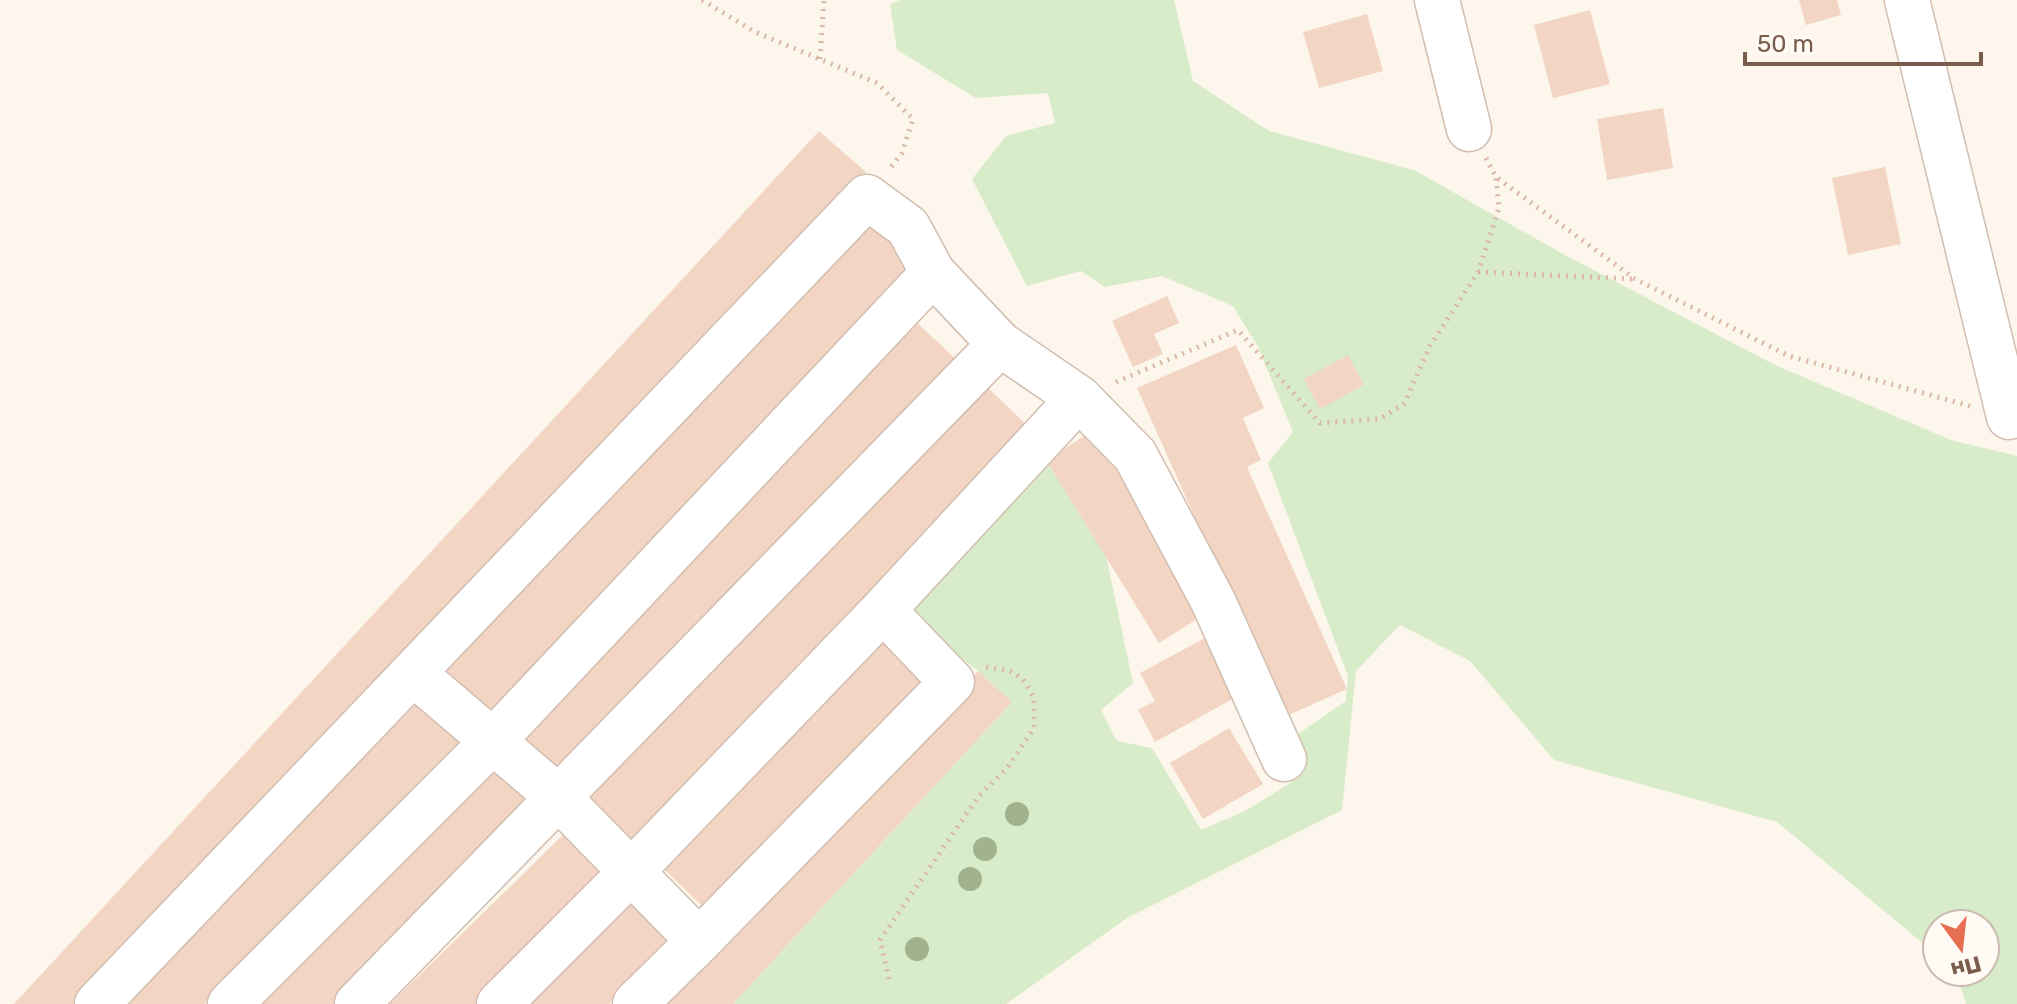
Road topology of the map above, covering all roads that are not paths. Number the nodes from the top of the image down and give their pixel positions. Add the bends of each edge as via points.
1 (1437, 0) edge
2 (1907, 0) edge
3 (1469, 129) road end
4 (933, 273) junction
5 (1000, 344) junction
6 (1079, 398) junction
7 (2009, 417) road end
8 (883, 610) junction
9 (413, 673) junction
10 (493, 741) junction
11 (1284, 759) dead end
12 (558, 797) junction
13 (631, 872) junction
14 (699, 941) junction
15 (97, 1004) edge
16 (230, 1004) edge
17 (357, 1004) edge
18 (499, 1004) edge
19 (635, 1004) edge

1 - 3 street
2 - 7 street
4 - 5 street
4 - 9 street via 908,227 867,197
4 - 10 street
5 - 6 street
5 - 12 street
6 - 8 street
6 - 11 street via 1135,455 1213,601
8 - 13 street
8 - 14 street via 952,682
9 - 10 street
9 - 15 street
10 - 12 street
10 - 16 street
12 - 13 street
12 - 17 street
13 - 14 street
13 - 18 street
14 - 19 street

